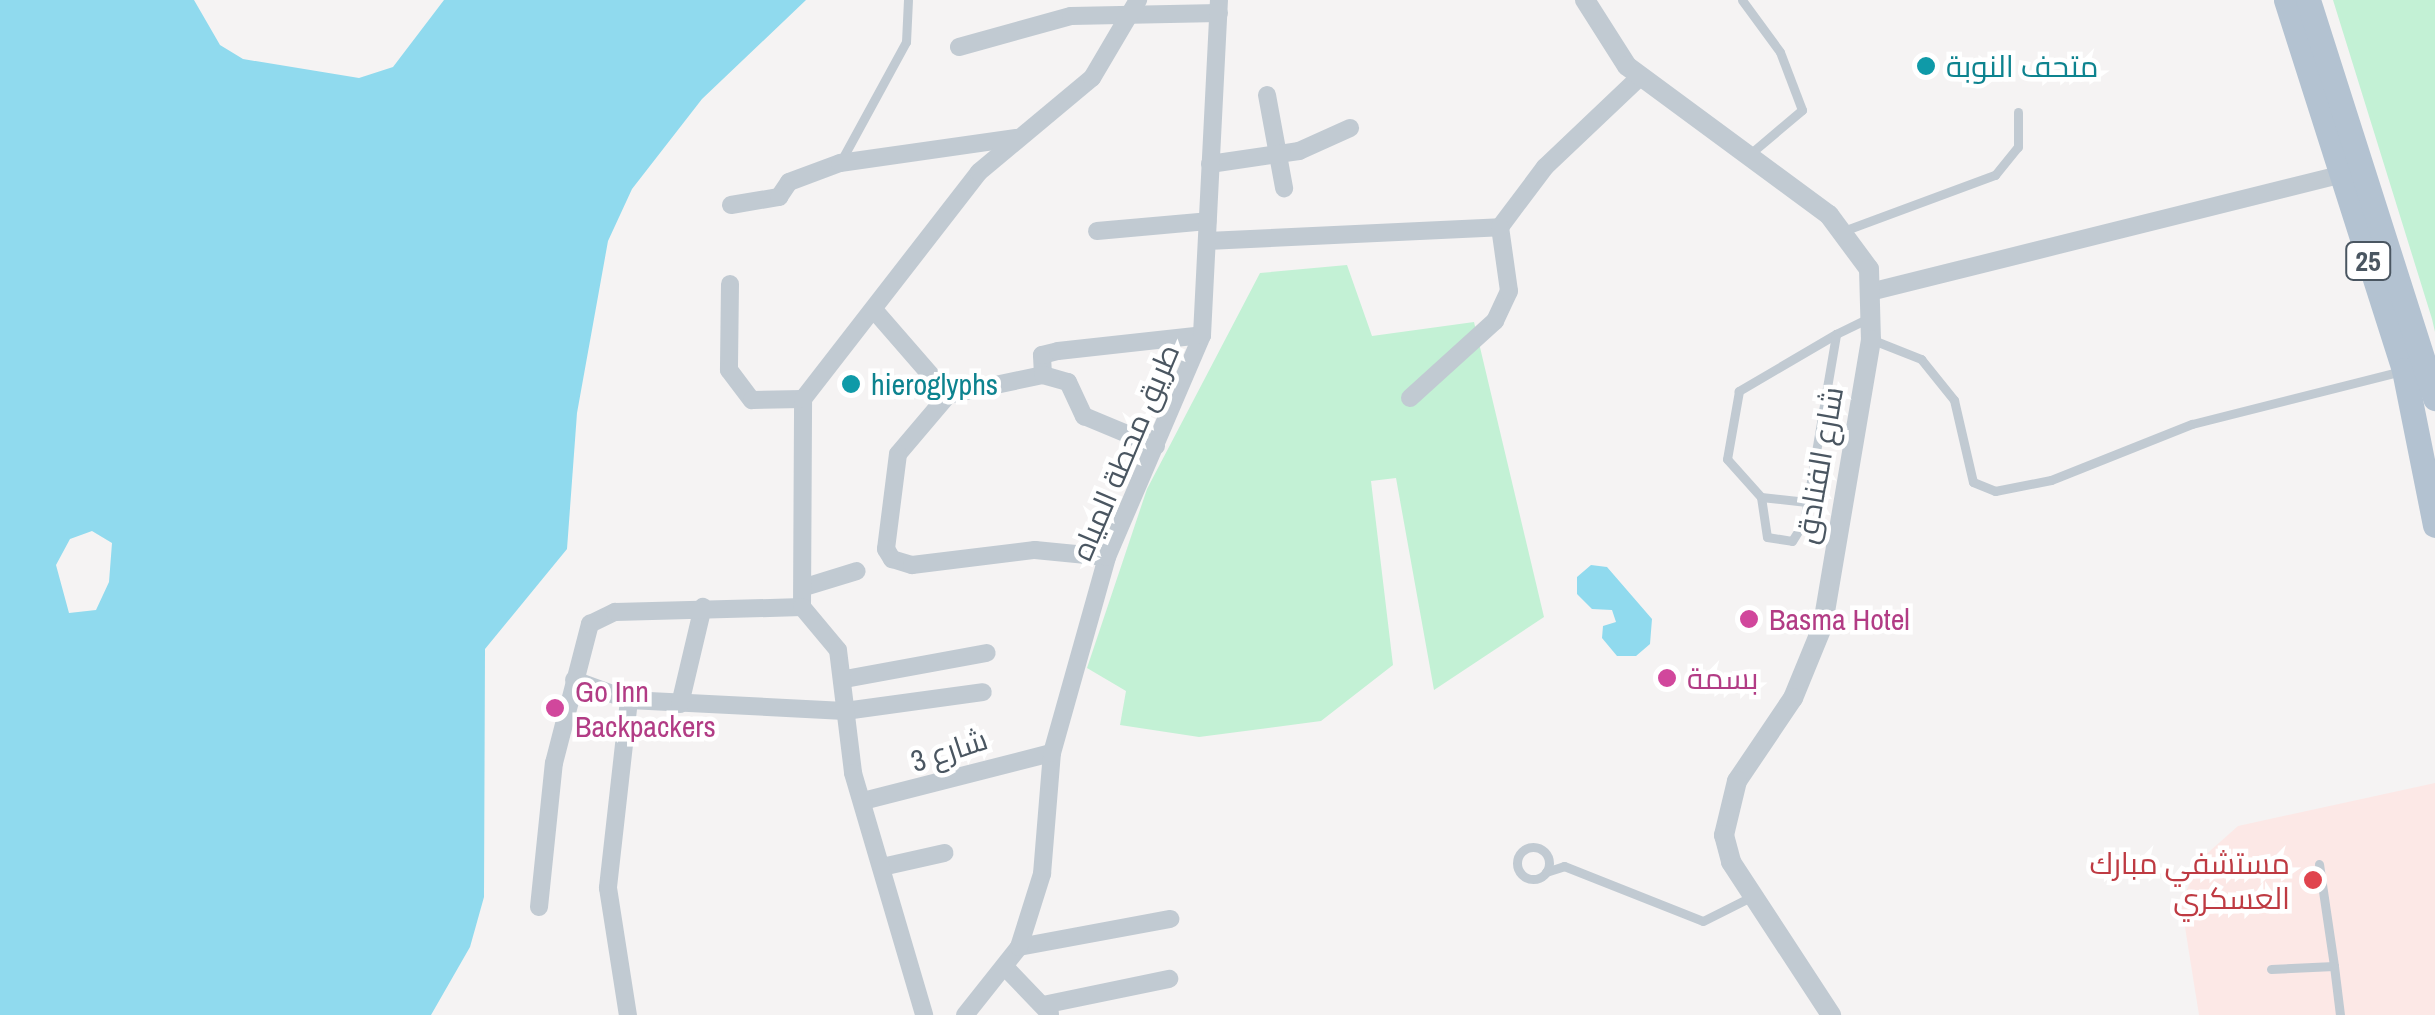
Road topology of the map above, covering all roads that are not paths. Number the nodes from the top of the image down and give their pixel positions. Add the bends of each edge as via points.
1 (908, 0) edge
2 (1585, 0) edge
3 (1742, 0) edge
4 (2286, 0) edge
5 (2308, 0) edge
6 (1134, 6) edge
7 (1219, 7) edge
8 (960, 47) dead end
9 (1641, 76) junction
10 (1267, 95) dead end
11 (2018, 112) dead end
12 (1350, 128) dead end
13 (1016, 138) junction
14 (1277, 154) junction
15 (1748, 156) junction
16 (840, 163) junction
17 (1210, 164) junction
18 (2338, 175) junction
19 (1284, 188) dead end
20 (730, 205) dead end
21 (1208, 221) junction
22 (1500, 227) junction
23 (1846, 230) junction
24 (1097, 231) dead end
25 (1207, 242) junction
26 (730, 284) dead end
27 (1874, 291) junction
28 (875, 311) junction
29 (1872, 316) junction
30 (1836, 334) junction
31 (1202, 335) junction
32 (1870, 340) junction
33 (2404, 370) junction
34 (1042, 375) junction
35 (948, 396) junction
36 (1410, 398) dead end
37 (2435, 398) edge
38 (803, 399) junction
39 (1156, 446) junction
40 (1760, 496) junction
41 (1807, 502) junction
42 (2435, 526) edge
43 (1107, 557) junction
44 (857, 571) dead end
45 (805, 587) junction
46 (703, 607) junction
47 (802, 607) junction
48 (987, 654) dead end
49 (845, 679) junction
50 (574, 680) junction
51 (983, 692) dead end
52 (628, 700) junction
53 (680, 704) junction
54 (845, 711) junction
55 (1052, 753) junction
56 (863, 801) junction
57 (944, 853) dead end
58 (2319, 864) dead end
59 (882, 867) junction
60 (1546, 872) dead end
61 (1753, 895) junction
62 (539, 907) dead end
63 (1170, 919) dead end
64 (1019, 947) junction
65 (2334, 966) junction
66 (1005, 967) junction
67 (2271, 969) dead end
68 (1169, 979) dead end
69 (1047, 1010) edge
70 (628, 1015) edge
71 (924, 1015) edge
72 (964, 1015) edge
73 (1831, 1015) edge
74 (2340, 1015) edge

1 - 16 lane via 906,42
2 - 9 street, شارع الفنادق via 1602,39
3 - 15 lane via 1780,52 1802,110
4 - 18 main road, 25
5 - 37 main road, 25
6 - 7 street
6 - 8 street via 1019,24
6 - 13 street via 1092,78
7 - 17 street, طريق محطة المياه
9 - 15 street, شارع الفنادق
9 - 22 street via 1545,167
10 - 14 street
11 - 23 lane via 2018,146 1995,175
12 - 14 street
13 - 16 street
13 - 28 street via 979,172
14 - 17 street
14 - 19 street
15 - 23 street, شارع الفنادق
16 - 20 street via 789,182 780,197
17 - 21 street, طريق محطة المياه
18 - 27 street
18 - 33 main road, 25
21 - 24 street
21 - 25 street, طريق محطة المياه
22 - 25 street
22 - 36 street via 1509,291 1495,321
23 - 27 street, شارع الفنادق
25 - 31 street, طريق محطة المياه
26 - 38 street via 729,370 752,400
27 - 29 street, شارع الفنادق
28 - 35 street
28 - 38 street
29 - 30 lane
29 - 32 street, شارع الفنادق
30 - 40 lane via 1739,391 1727,459
30 - 41 lane
31 - 34 street via 1058,351 1042,355
31 - 39 street, طريق محطة المياه
32 - 33 lane via 1921,359 1954,400 1972,482 1994,491 2051,480 2192,424
32 - 61 street, شارع الفنادق via 1823,625 1792,698 1726,807 1731,862
33 - 42 main road, 25
34 - 35 street
34 - 39 street via 1068,382 1084,416
35 - 43 street via 898,454 886,549 892,559 912,565 1036,550
38 - 45 street via 796,430
39 - 43 street, طريق محطة المياه
40 - 41 lane
40 - 41 lane via 1768,537 1792,541
43 - 55 street, طريق محطة المياه
44 - 45 street
45 - 47 street
46 - 47 street
46 - 50 street via 595,619
46 - 53 street
47 - 49 street via 829,628
48 - 49 street
49 - 54 street
50 - 52 street
50 - 62 street via 554,764
51 - 54 street
52 - 53 street
52 - 70 street via 608,888
53 - 54 street
54 - 56 street
55 - 56 street, شارع 3
55 - 64 street, طريق محطة المياه via 1042,874
56 - 59 street
57 - 59 street
58 - 65 lane
59 - 71 street
60 - 61 lane via 1564,866 1703,921
61 - 73 street, شارع الفنادق
63 - 64 street
64 - 66 street, طريق محطة المياه
65 - 67 lane
65 - 74 lane
66 - 69 street
66 - 72 street, طريق محطة المياه
68 - 69 street

